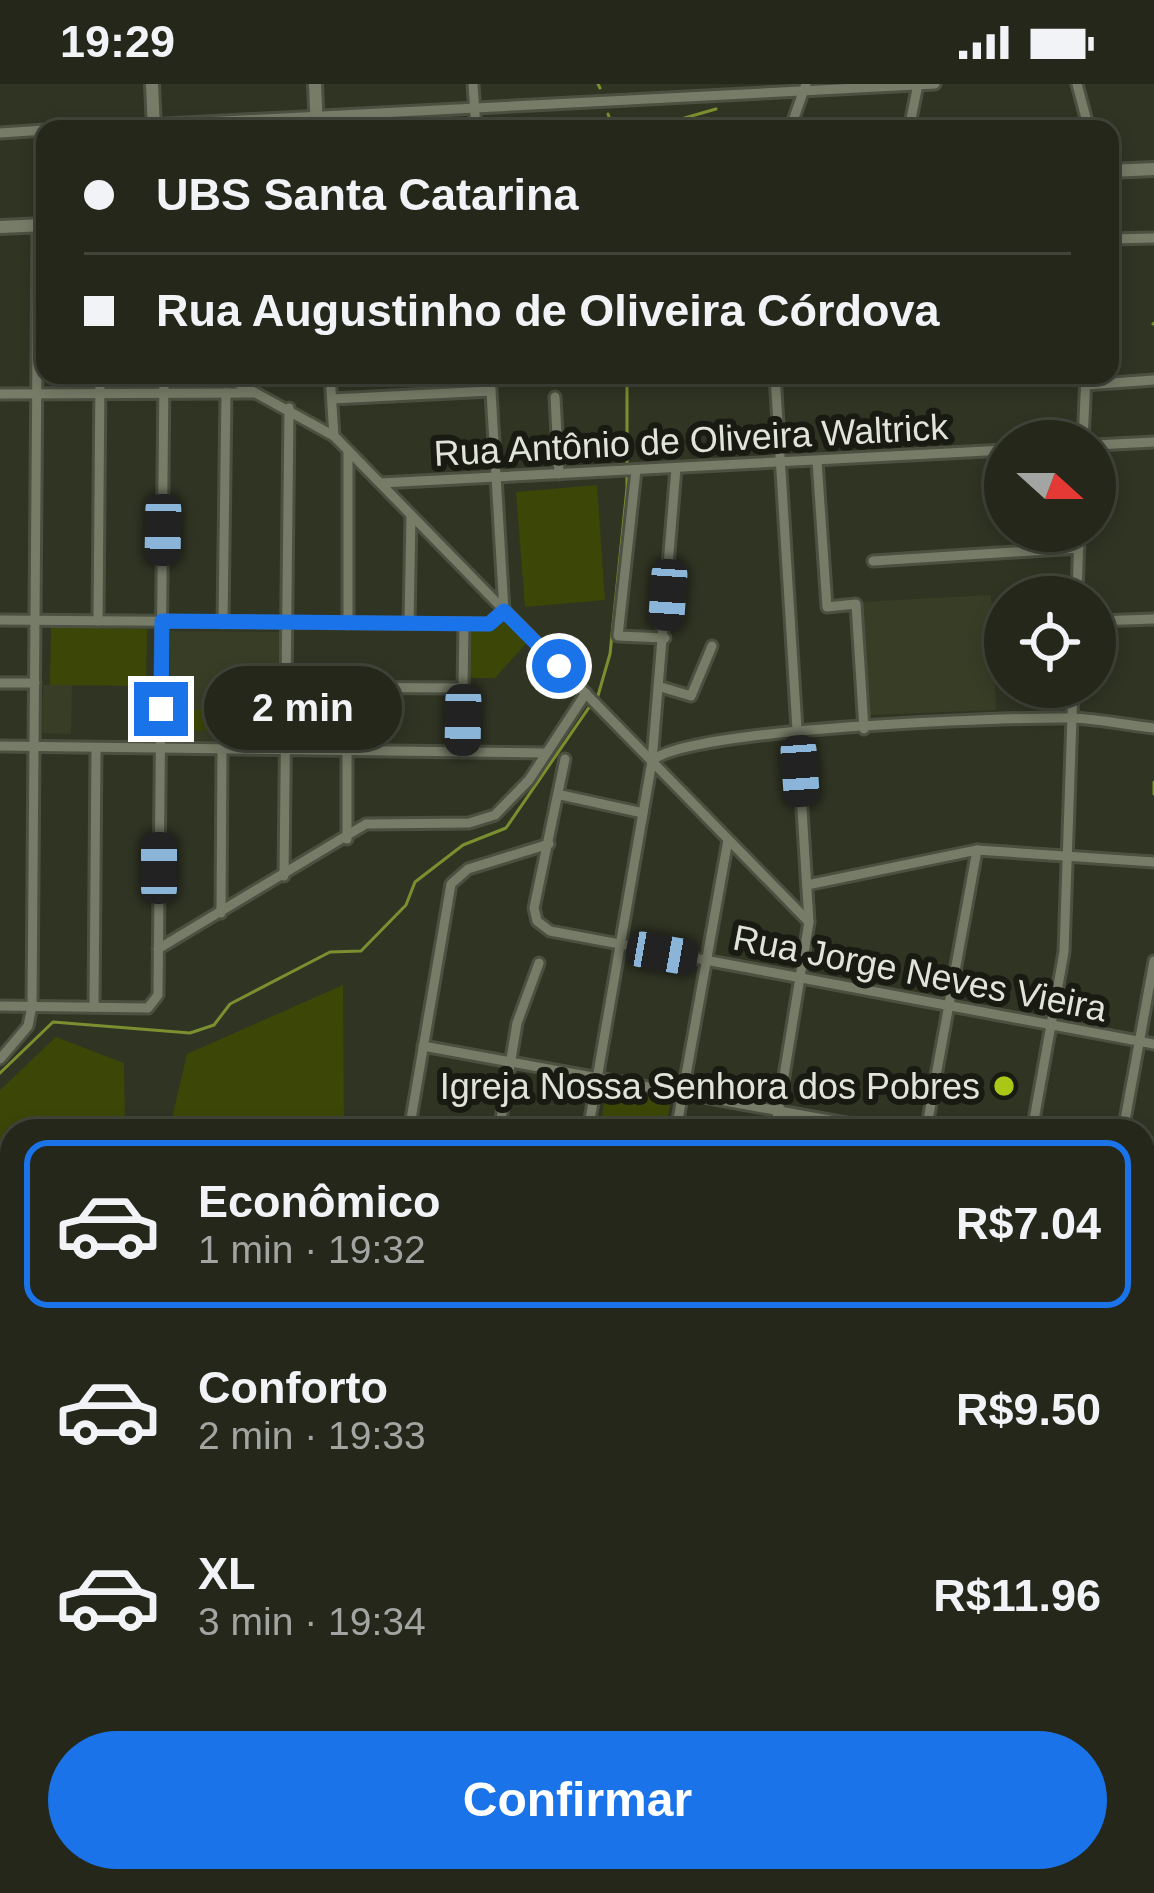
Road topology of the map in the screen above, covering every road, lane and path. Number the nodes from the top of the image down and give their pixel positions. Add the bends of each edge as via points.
1 (152, 84) edge
2 (315, 84) edge
3 (473, 84) edge
4 (918, 84) edge
5 (935, 84) edge
6 (1077, 84) edge
7 (805, 87) edge
8 (475, 108) junction
9 (154, 120) edge
10 (317, 120) edge
11 (349, 120) edge
12 (476, 120) edge
13 (793, 120) edge
14 (911, 120) edge
15 (1087, 120) edge
16 (36, 131) edge
17 (0, 133) edge
18 (1154, 169) edge
19 (1119, 171) edge
20 (36, 225) edge
21 (0, 227) edge
22 (1154, 238) edge
23 (1119, 239) edge
24 (1119, 380) edge
25 (1154, 380) edge
26 (37, 384) edge
27 (100, 384) edge
28 (164, 384) edge
29 (241, 384) edge
30 (331, 384) edge
31 (491, 384) edge
32 (776, 384) edge
33 (1086, 384) edge
34 (491, 392) junction
35 (100, 393) junction
36 (164, 393) junction
37 (226, 393) junction
38 (259, 393) junction
39 (0, 394) edge
40 (37, 394) junction
41 (555, 397) dead end
42 (332, 399) junction
43 (289, 408) junction
44 (1084, 420) edge
45 (334, 436) junction
46 (1154, 442) edge
47 (1116, 445) edge
48 (348, 451) junction
49 (984, 452) edge
50 (817, 461) junction
51 (780, 463) junction
52 (676, 468) junction
53 (633, 471) junction
54 (559, 474) junction
55 (496, 478) junction
56 (381, 483) junction
57 (411, 514) junction
58 (1018, 552) edge
59 (873, 561) dead end
60 (504, 611) junction
61 (1154, 619) edge
62 (0, 620) edge
63 (35, 620) junction
64 (1116, 620) edge
65 (98, 621) junction
66 (162, 621) junction
67 (224, 622) junction
68 (286, 622) junction
69 (348, 623) junction
70 (409, 623) junction
71 (464, 624) junction
72 (665, 638) junction
73 (712, 646) dead end
74 (0, 682) edge
75 (35, 683) junction
76 (286, 687) junction
77 (661, 687) junction
78 (464, 688) junction
79 (588, 695) junction
80 (1072, 708) edge
81 (1072, 718) junction
82 (1154, 728) edge
83 (864, 729) junction
84 (797, 733) junction
85 (0, 746) edge
86 (34, 747) junction
87 (96, 748) junction
88 (160, 748) junction
89 (223, 749) junction
90 (285, 750) junction
91 (347, 751) junction
92 (462, 752) junction
93 (547, 753) junction
94 (565, 759) dead end
95 (652, 761) junction
96 (561, 795) junction
97 (643, 813) junction
98 (347, 839) junction
99 (728, 840) junction
100 (549, 844) junction
101 (977, 850) junction
102 (1068, 855) junction
103 (1154, 862) edge
104 (284, 876) junction
105 (807, 885) junction
106 (221, 913) junction
107 (809, 922) junction
108 (620, 945) junction
109 (158, 949) junction
110 (705, 961) junction
111 (1154, 962) edge
112 (539, 963) dead end
113 (802, 979) junction
114 (0, 1006) edge
115 (32, 1006) junction
116 (949, 1006) junction
117 (94, 1007) junction
118 (1052, 1026) junction
119 (1139, 1042) junction
120 (1154, 1044) edge
121 (423, 1046) junction
122 (0, 1059) edge
123 (511, 1062) junction
124 (597, 1077) junction
125 (682, 1093) junction
126 (779, 1111) junction
127 (412, 1119) edge
128 (501, 1119) edge
129 (590, 1119) edge
130 (678, 1119) edge
131 (778, 1119) edge
132 (823, 1119) edge
133 (928, 1119) edge
134 (1034, 1119) edge
135 (1125, 1119) edge

1 - 9 street
2 - 10 street
3 - 8 street
4 - 5 street
4 - 7 street
4 - 14 street
6 - 15 street
7 - 8 street
7 - 13 street
8 - 11 street
8 - 12 street
16 - 17 street
18 - 19 street
20 - 21 street
22 - 23 street
24 - 25 street
26 - 40 street
27 - 35 street
28 - 36 street
29 - 38 street
30 - 42 street
31 - 34 street
32 - 51 street
33 - 44 street
34 - 42 street
34 - 55 street
35 - 36 street
35 - 40 street
35 - 65 street
36 - 37 street
36 - 66 street
37 - 38 street
37 - 67 street
38 - 43 street
39 - 40 street
40 - 63 street
41 - 54 street
42 - 45 street
43 - 45 street
43 - 68 street
45 - 48 street
46 - 47 street
48 - 56 street
48 - 69 street
49 - 50 street, Rua Antônio de Oliveira Waltrick
50 - 51 street, Rua Antônio de Oliveira Waltrick
50 - 83 street via 826,607 856,604
51 - 52 street, Rua Antônio de Oliveira Waltrick
51 - 84 street
52 - 53 street, Rua Antônio de Oliveira Waltrick
52 - 72 street
53 - 54 street, Rua Antônio de Oliveira Waltrick
53 - 72 street via 619,636
54 - 55 street, Rua Antônio de Oliveira Waltrick
55 - 56 street, Rua Antônio de Oliveira Waltrick
55 - 60 street
56 - 57 street
57 - 60 street
57 - 70 street
58 - 59 street
60 - 71 street via 496,622
60 - 79 street
61 - 64 street
62 - 63 street
63 - 65 street
63 - 75 street
65 - 66 street
66 - 67 street
66 - 88 street
67 - 68 street
68 - 69 street
68 - 76 street
69 - 70 street
70 - 71 street
71 - 78 street
72 - 77 street
73 - 77 street via 691,696
74 - 75 street
75 - 86 street
76 - 78 street
76 - 90 street
77 - 95 street
78 - 92 street
79 - 93 street
79 - 95 street
80 - 81 street
81 - 82 street
81 - 83 street
81 - 102 street
83 - 84 street
84 - 95 street via 678,746
84 - 105 street
85 - 86 street
86 - 87 street
86 - 115 street
87 - 88 street
87 - 117 street
88 - 89 street
88 - 109 street
89 - 90 street
89 - 106 street
90 - 91 street
90 - 104 street
91 - 92 street
91 - 98 street
92 - 93 street
93 - 98 street via 516,796 482,821 376,821
94 - 96 street
95 - 97 street
95 - 99 street
96 - 97 street
96 - 100 street
97 - 108 street
98 - 104 street
99 - 107 street
99 - 110 street
100 - 108 street, Rua Jorge Neves Vieira via 537,921 556,933
100 - 121 street via 455,877
101 - 102 street
101 - 105 street
101 - 116 street
102 - 103 street
102 - 118 street
104 - 106 street
105 - 107 street
106 - 109 street
107 - 113 street
108 - 110 street, Rua Jorge Neves Vieira
108 - 124 street
109 - 117 street via 155,1004
110 - 113 street, Rua Jorge Neves Vieira
110 - 125 street
111 - 119 street
112 - 123 street
113 - 116 street, Rua Jorge Neves Vieira
113 - 126 street
114 - 115 street
115 - 117 street
115 - 122 street via 28,1026
116 - 118 street, Rua Jorge Neves Vieira
116 - 133 street
118 - 119 street, Rua Jorge Neves Vieira
118 - 134 street
119 - 120 street, Rua Jorge Neves Vieira
119 - 135 street
121 - 123 street
121 - 127 street
123 - 124 street
123 - 128 street
124 - 125 street
124 - 129 street
125 - 126 street
125 - 130 street
126 - 131 street
126 - 132 street

